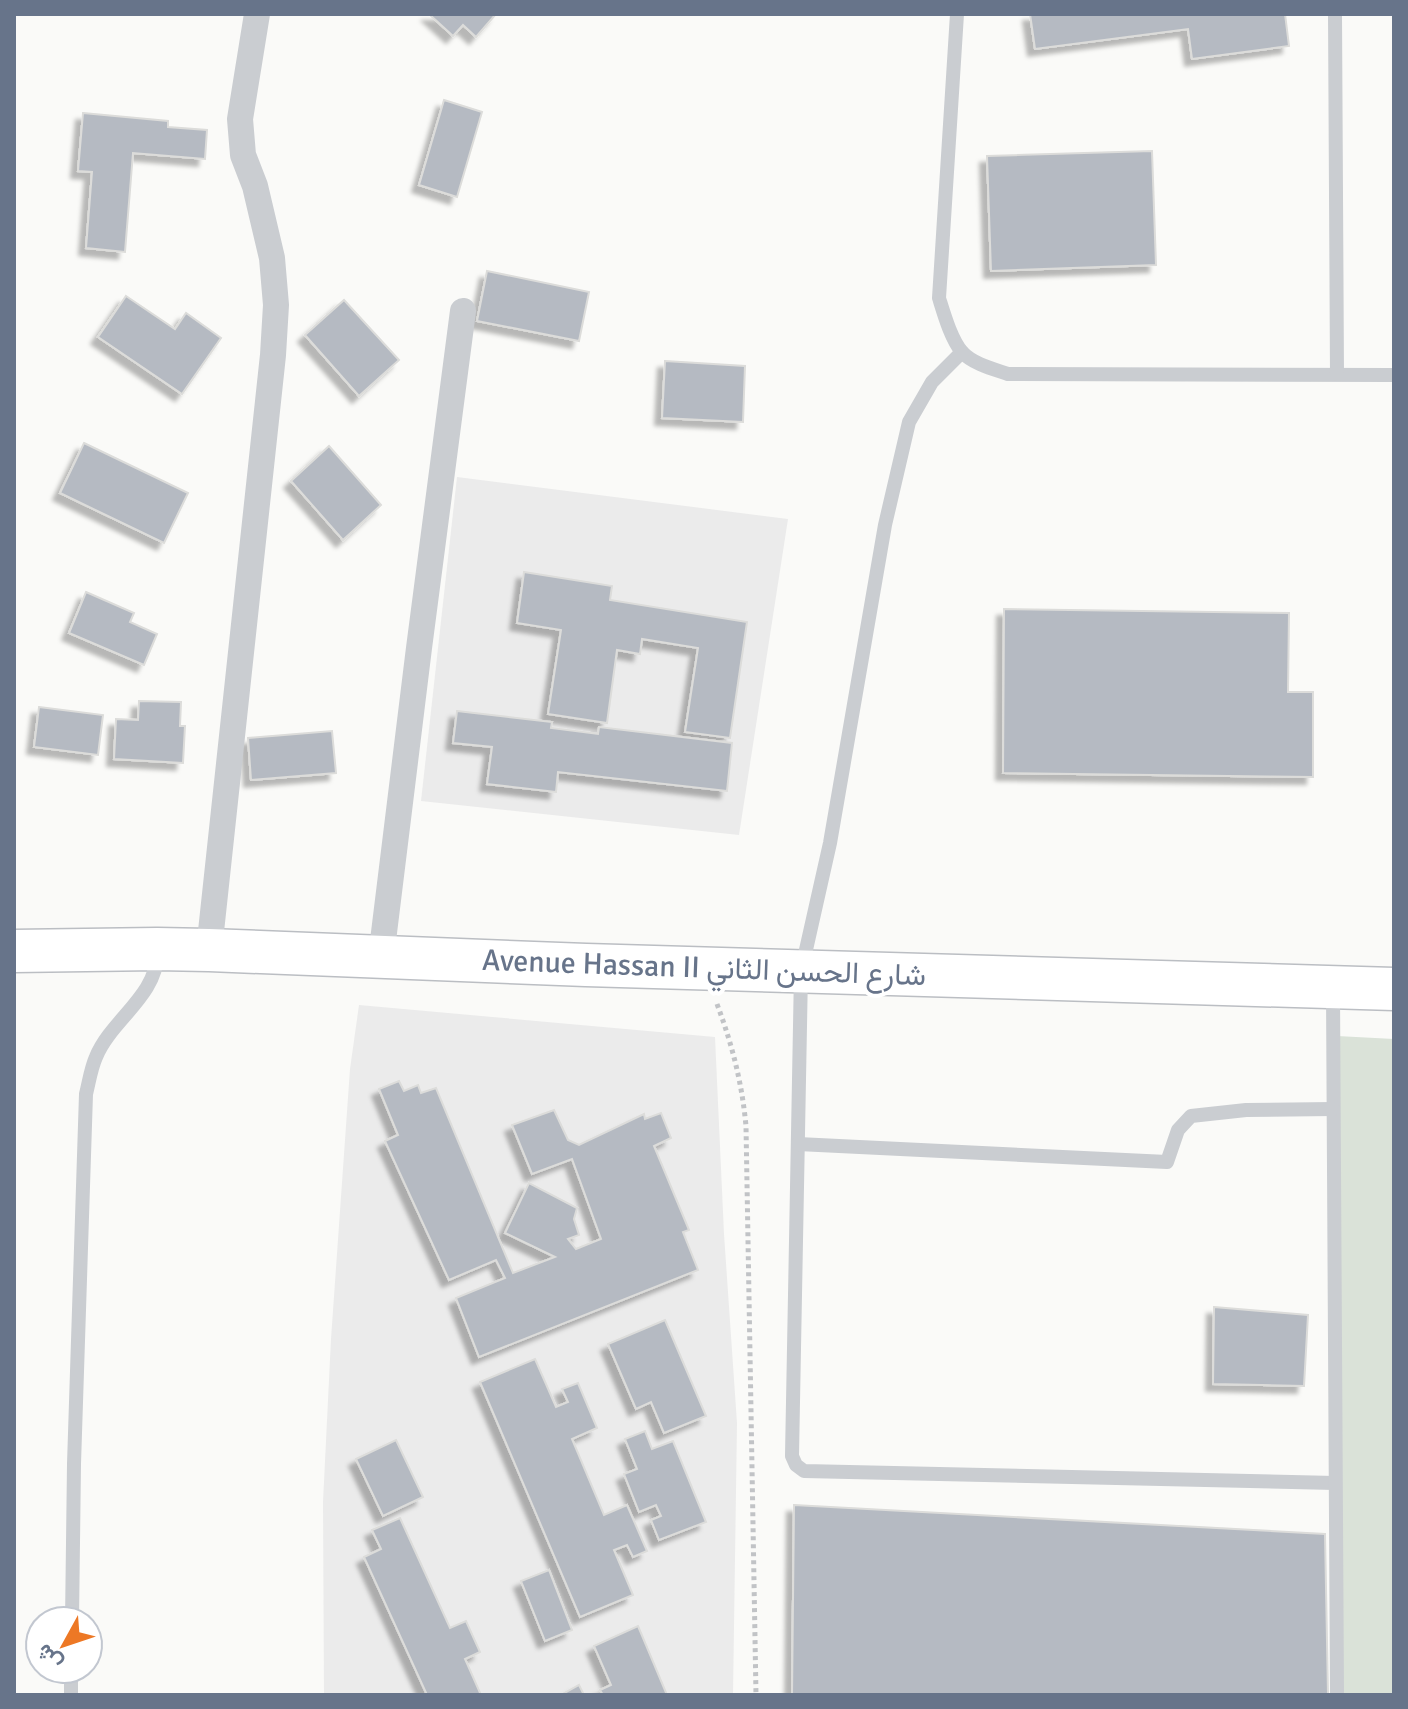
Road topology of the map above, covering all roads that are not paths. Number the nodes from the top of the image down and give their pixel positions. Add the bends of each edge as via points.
1 (257, 14) edge
2 (957, 14) edge
3 (1335, 14) edge
4 (463, 311) dead end
5 (962, 352) junction
6 (1337, 374) junction
7 (1394, 375) edge
8 (157, 949) junction
9 (209, 950) junction
10 (14, 951) edge
11 (381, 957) junction
12 (801, 972) junction
13 (1333, 988) junction
14 (1394, 989) edge
15 (1333, 1109) junction
16 (798, 1144) junction
17 (1335, 1483) junction
18 (72, 1605) edge
19 (1337, 1695) edge

1 - 9 street via 240,119 243,155 270,246 276,305
2 - 5 lane via 939,298
3 - 6 lane
4 - 11 street
5 - 6 lane via 1008,374
5 - 12 lane via 932,382 909,422
6 - 7 lane
8 - 9 main road, Avenue Hassan II شارع الحسن الثاني
8 - 10 main road, Avenue Hassan II شارع الحسن الثاني
8 - 18 lane via 152,978 96,1056 86,1094
9 - 11 main road, Avenue Hassan II شارع الحسن الثاني
11 - 12 main road, Avenue Hassan II شارع الحسن الثاني
12 - 13 main road, Avenue Hassan II شارع الحسن الثاني
12 - 16 lane
13 - 14 main road, Avenue Hassan II شارع الحسن الثاني
13 - 15 lane
15 - 16 lane via 1191,1116 1178,1130 1167,1162
15 - 17 lane
16 - 17 lane via 792,1456 804,1471
17 - 19 lane

